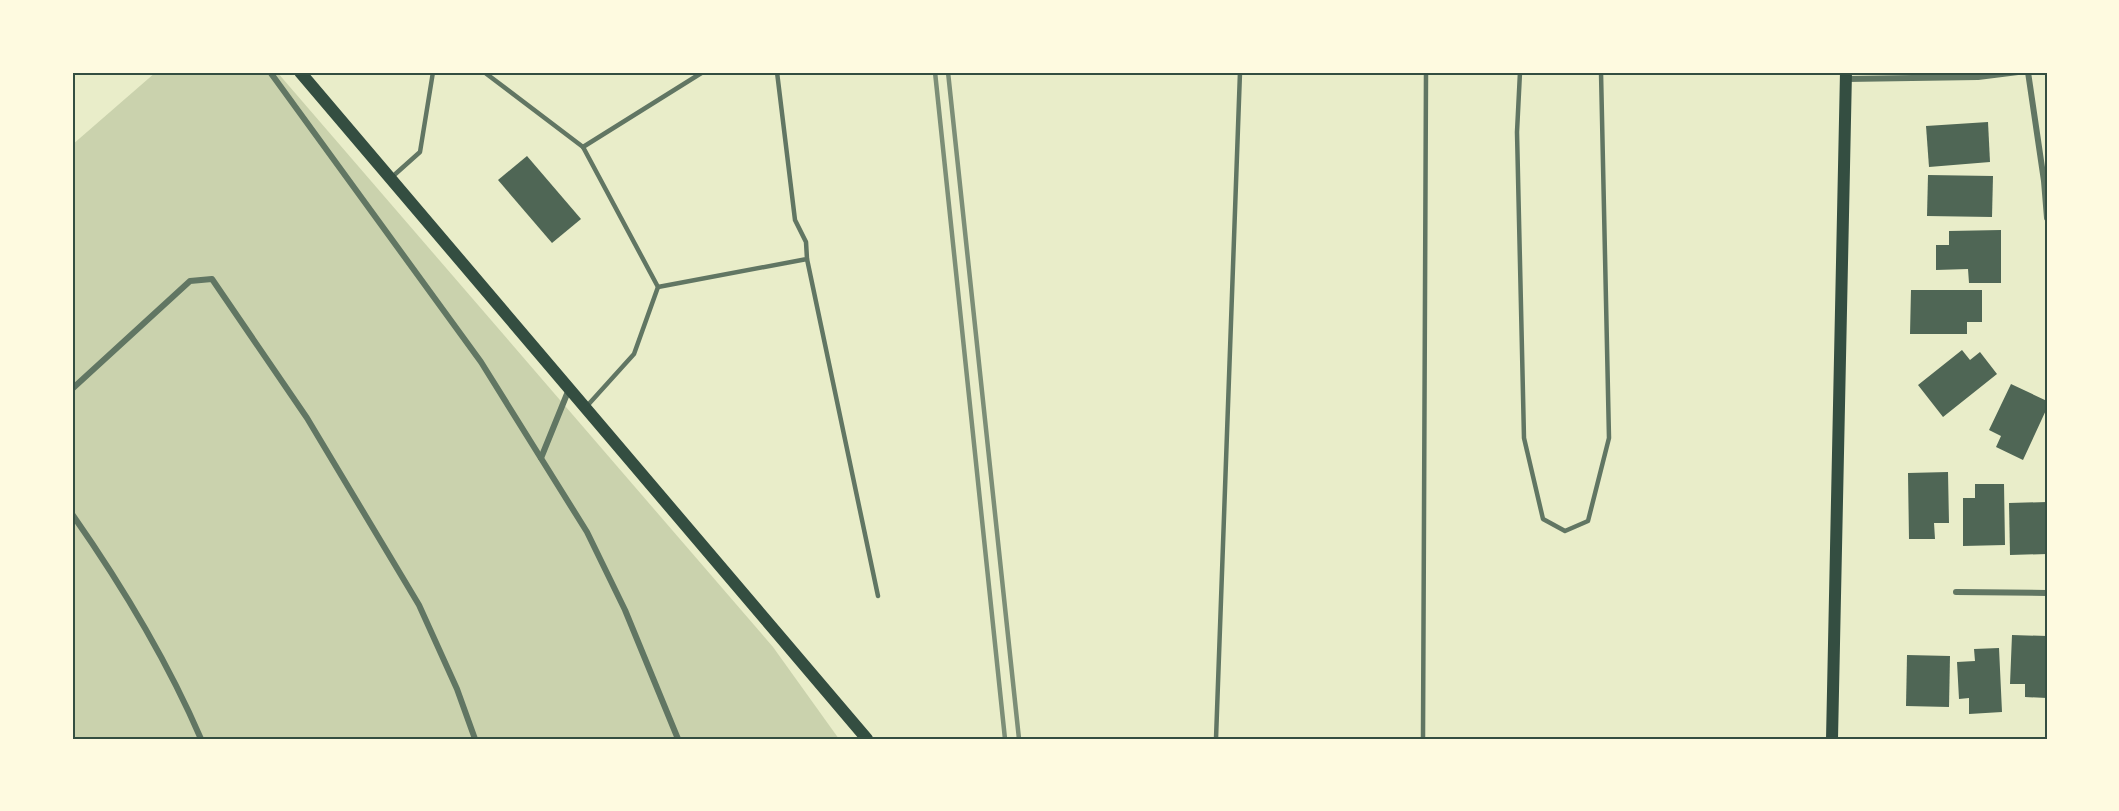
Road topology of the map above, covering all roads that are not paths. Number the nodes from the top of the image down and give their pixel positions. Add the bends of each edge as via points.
1 (270, 72) edge
2 (300, 72) edge
3 (432, 72) edge
4 (484, 72) edge
5 (703, 72) edge
6 (777, 72) edge
7 (1240, 72) edge
8 (1426, 72) edge
9 (1520, 72) edge
10 (1600, 72) edge
11 (2018, 72) edge
12 (2028, 72) edge
13 (1846, 75) edge
14 (583, 147) junction
15 (390, 179) junction
16 (2047, 218) edge
17 (807, 259) junction
18 (658, 286) junction
19 (72, 389) edge
20 (569, 389) junction
21 (585, 408) junction
22 (541, 458) junction
23 (72, 514) edge
24 (1956, 592) dead end
25 (2047, 593) edge
26 (878, 596) dead end
27 (201, 739) edge
28 (475, 739) edge
29 (677, 739) edge
30 (867, 739) edge
31 (1216, 739) edge
32 (1423, 739) edge
33 (1832, 739) edge

1 - 22 street via 481,362
2 - 15 main road
3 - 15 lane via 420,152
4 - 14 lane
5 - 14 lane
6 - 17 lane via 795,219 806,242
7 - 31 lane
8 - 32 lane
9 - 10 lane via 1517,132 1524,438 1543,519 1564,531 1588,520 1609,438
11 - 13 street via 1978,77
12 - 16 street
13 - 33 main road
14 - 18 lane
15 - 20 main road
17 - 18 lane
17 - 26 lane
18 - 21 lane via 634,354
19 - 28 street via 190,281 212,279 307,418 419,605
20 - 21 main road
20 - 22 street
21 - 30 main road
22 - 29 street via 587,532
23 - 27 street via 153,643
24 - 25 street

